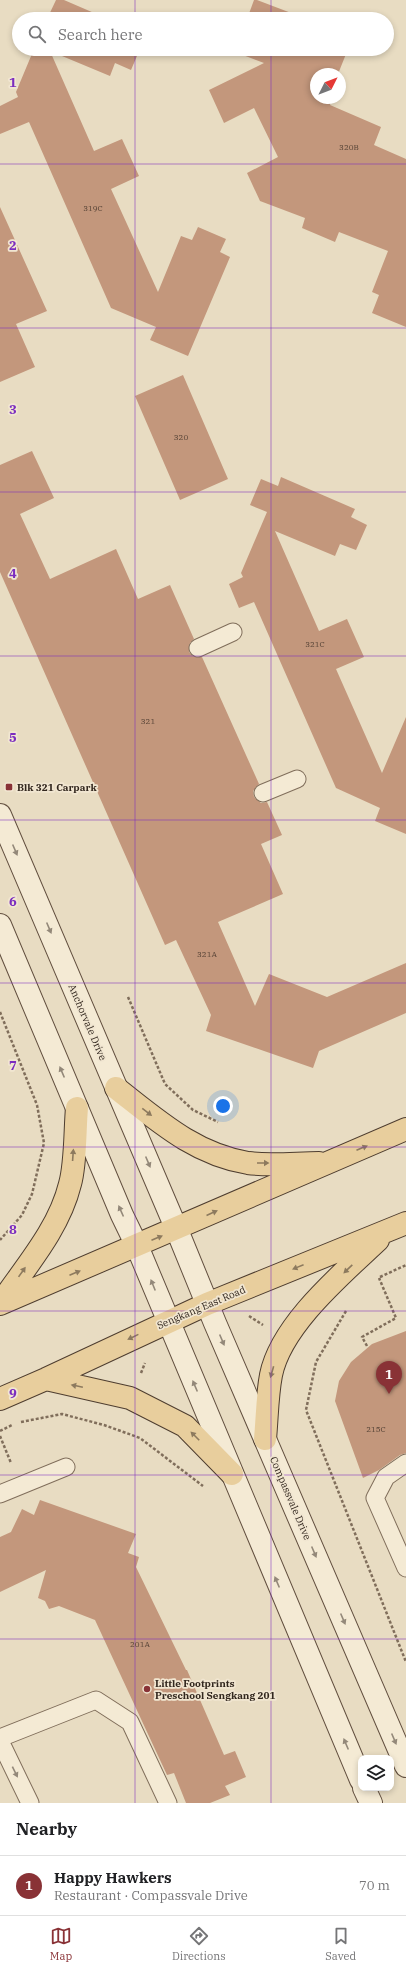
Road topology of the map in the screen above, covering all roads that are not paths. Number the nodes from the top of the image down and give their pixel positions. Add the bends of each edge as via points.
1 (233, 632) dead end
2 (198, 648) dead end
3 (297, 779) dead end
4 (263, 793) dead end
5 (0, 814) edge
6 (0, 925) edge
7 (116, 1088) junction
8 (77, 1108) junction
9 (406, 1129) edge
10 (326, 1163) junction
11 (406, 1223) edge
12 (177, 1230) junction
13 (386, 1232) junction
14 (137, 1246) junction
15 (0, 1304) edge
16 (207, 1304) junction
17 (168, 1321) junction
18 (46, 1379) junction
19 (0, 1399) edge
20 (265, 1439) junction
21 (406, 1463) edge
22 (66, 1467) dead end
23 (232, 1474) junction
24 (0, 1494) edge
25 (406, 1568) edge
26 (0, 1738) edge
27 (0, 1741) edge
28 (406, 1766) edge
29 (358, 1773) edge
30 (365, 1791) edge
31 (30, 1803) edge
32 (168, 1803) edge
33 (371, 1803) edge

1 - 2 lane
3 - 4 lane
5 -> 7 street, Anchorvale Drive
8 -> 6 street
7 -> 10 main road via 169,1130 206,1151 249,1163
7 -> 12 street, Anchorvale Drive
14 -> 8 street
15 -> 8 main road via 63,1209 71,1182
10 -> 9 main road
12 -> 10 main road
11 - 13 main road, Sengkang East Road
14 -> 12 main road
12 - 16 street, Compassvale Drive
13 -> 16 main road, Sengkang East Road
13 -> 20 main road via 316,1299 285,1340 271,1374
15 -> 14 main road
17 -> 14 street
16 - 17 main road, Sengkang East Road
16 -> 20 street, Compassvale Drive
17 -> 18 main road, Sengkang East Road
23 -> 17 street
18 - 19 main road, Sengkang East Road
23 -> 18 main road via 185,1426 130,1398
20 -> 28 street, Compassvale Drive
21 - 25 lane via 386,1477 375,1498
22 - 24 lane
29 -> 23 street
26 - 32 lane via 96,1700 130,1722
27 -> 31 lane
30 - 33 street

